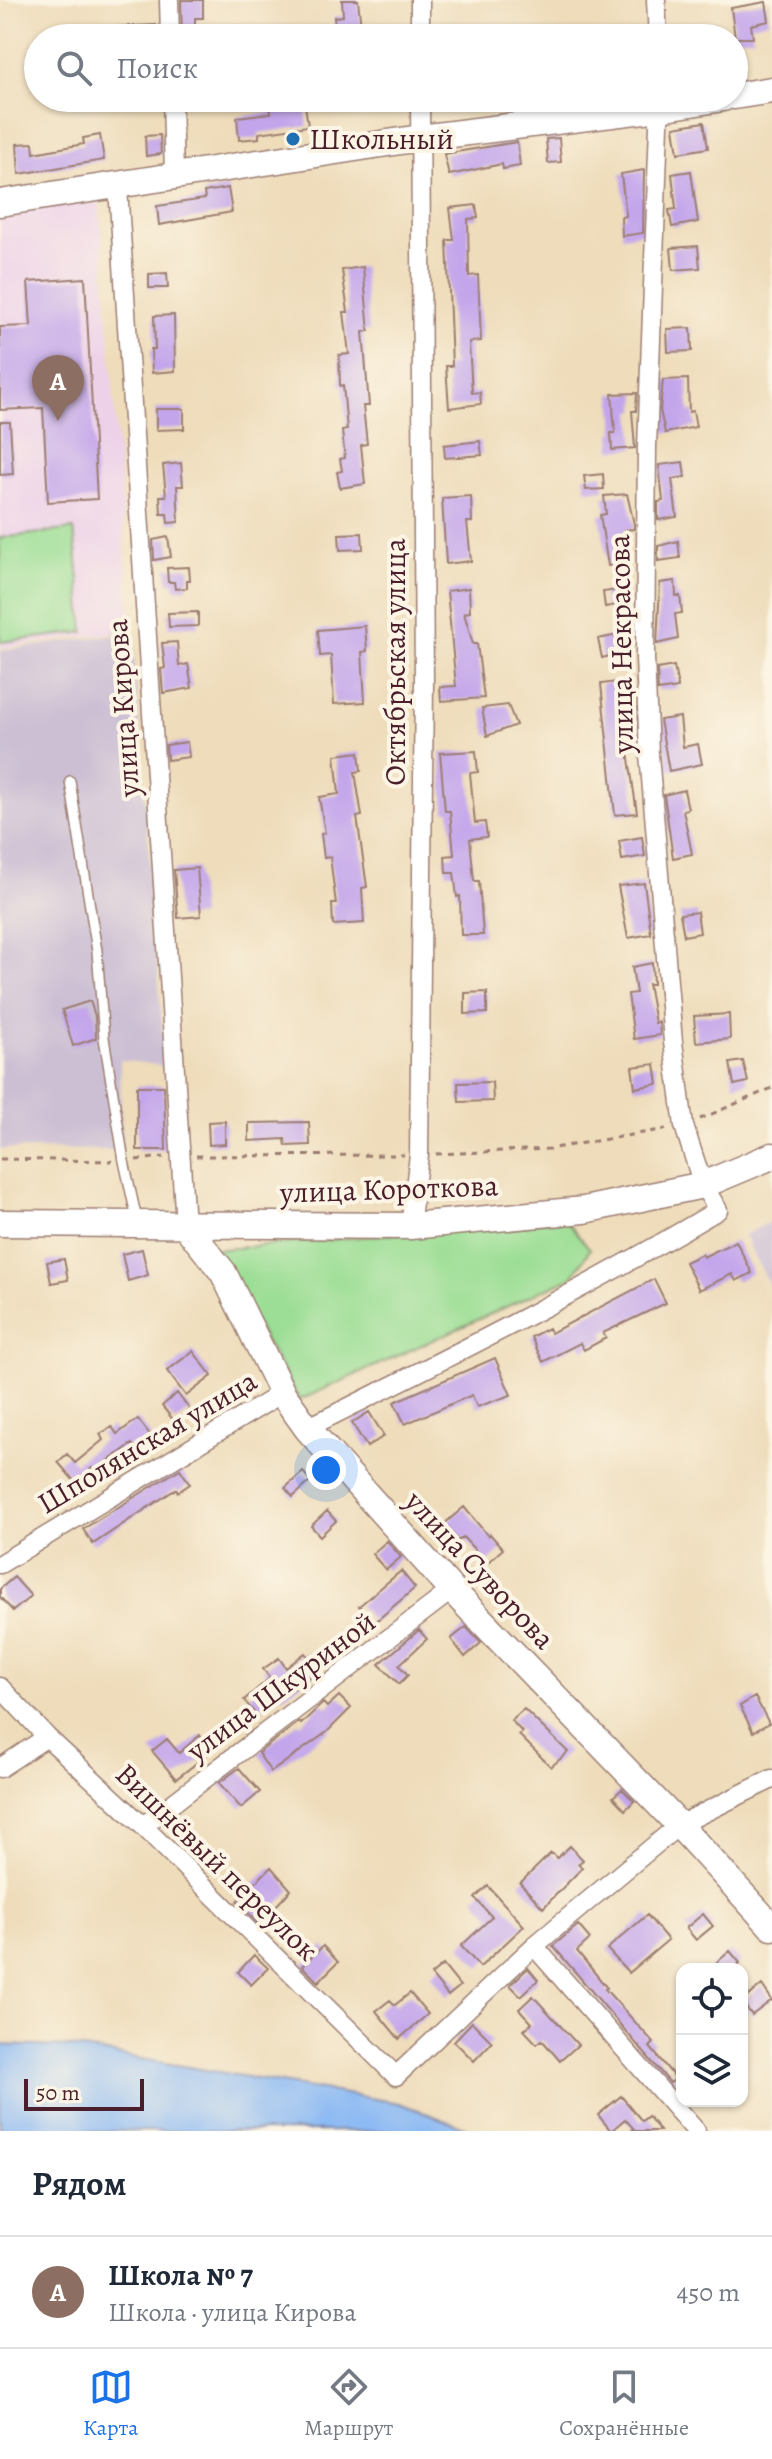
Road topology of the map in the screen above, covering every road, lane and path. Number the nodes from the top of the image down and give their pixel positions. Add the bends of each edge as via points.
1 (169, 0) edge
2 (420, 0) edge
3 (656, 0) edge
4 (170, 24) edge
5 (420, 24) edge
6 (657, 24) edge
7 (772, 90) edge
8 (748, 94) edge
9 (172, 112) edge
10 (420, 112) edge
11 (598, 112) edge
12 (660, 112) edge
13 (420, 138) junction
14 (174, 176) junction
15 (118, 187) junction
16 (0, 203) edge
17 (70, 781) dead end
18 (772, 1088) edge
19 (684, 1126) junction
20 (419, 1155) junction
21 (180, 1156) junction
22 (772, 1156) edge
23 (0, 1159) edge
24 (124, 1161) junction
25 (703, 1185) junction
26 (0, 1223) edge
27 (139, 1224) junction
28 (185, 1225) junction
29 (410, 1226) junction
30 (282, 1393) junction
31 (307, 1428) junction
32 (0, 1564) edge
33 (452, 1590) junction
34 (0, 1687) edge
35 (47, 1737) junction
36 (0, 1768) edge
37 (772, 1779) edge
38 (679, 1825) junction
39 (143, 1826) junction
40 (772, 1927) edge
41 (534, 1946) junction
42 (696, 2131) edge

1 - 4 street
2 - 5 street
3 - 6 street
7 - 8 street
9 - 14 street
10 - 13 street, Октябрьская улица
11 - 13 street
12 - 19 street, улица Некрасова via 645,658 666,964
13 - 14 street
13 - 20 street, Октябрьская улица via 424,699
14 - 15 street
15 - 16 street
15 - 21 street, улица Кирова
17 - 24 lane
18 - 19 path
19 - 20 path via 549,1149
19 - 25 street, улица Некрасова
20 - 21 path
20 - 29 street, Октябрьская улица
21 - 24 path
21 - 28 street, улица Кирова
22 - 25 street, улица Короткова
23 - 24 path
24 - 27 lane
25 - 29 street, улица Короткова via 584,1210
25 - 31 street, улица Некрасова via 718,1210 629,1264
26 - 27 street, улица Короткова
27 - 28 street, улица Короткова
28 - 29 street, улица Короткова
28 - 30 street, улица Суворова via 223,1272
30 - 31 street, улица Суворова
30 - 32 street, Шполянская улица
31 - 33 street, улица Суворова
33 - 38 street, улица Суворова
33 - 39 street, улица Шкуриной
34 - 35 street, Вишнёвый переулок
35 - 36 street
35 - 39 street, Вишнёвый переулок
37 - 38 street
38 - 40 street, улица Суворова
38 - 41 street
39 - 41 street, Вишнёвый переулок via 396,2076
41 - 42 street

